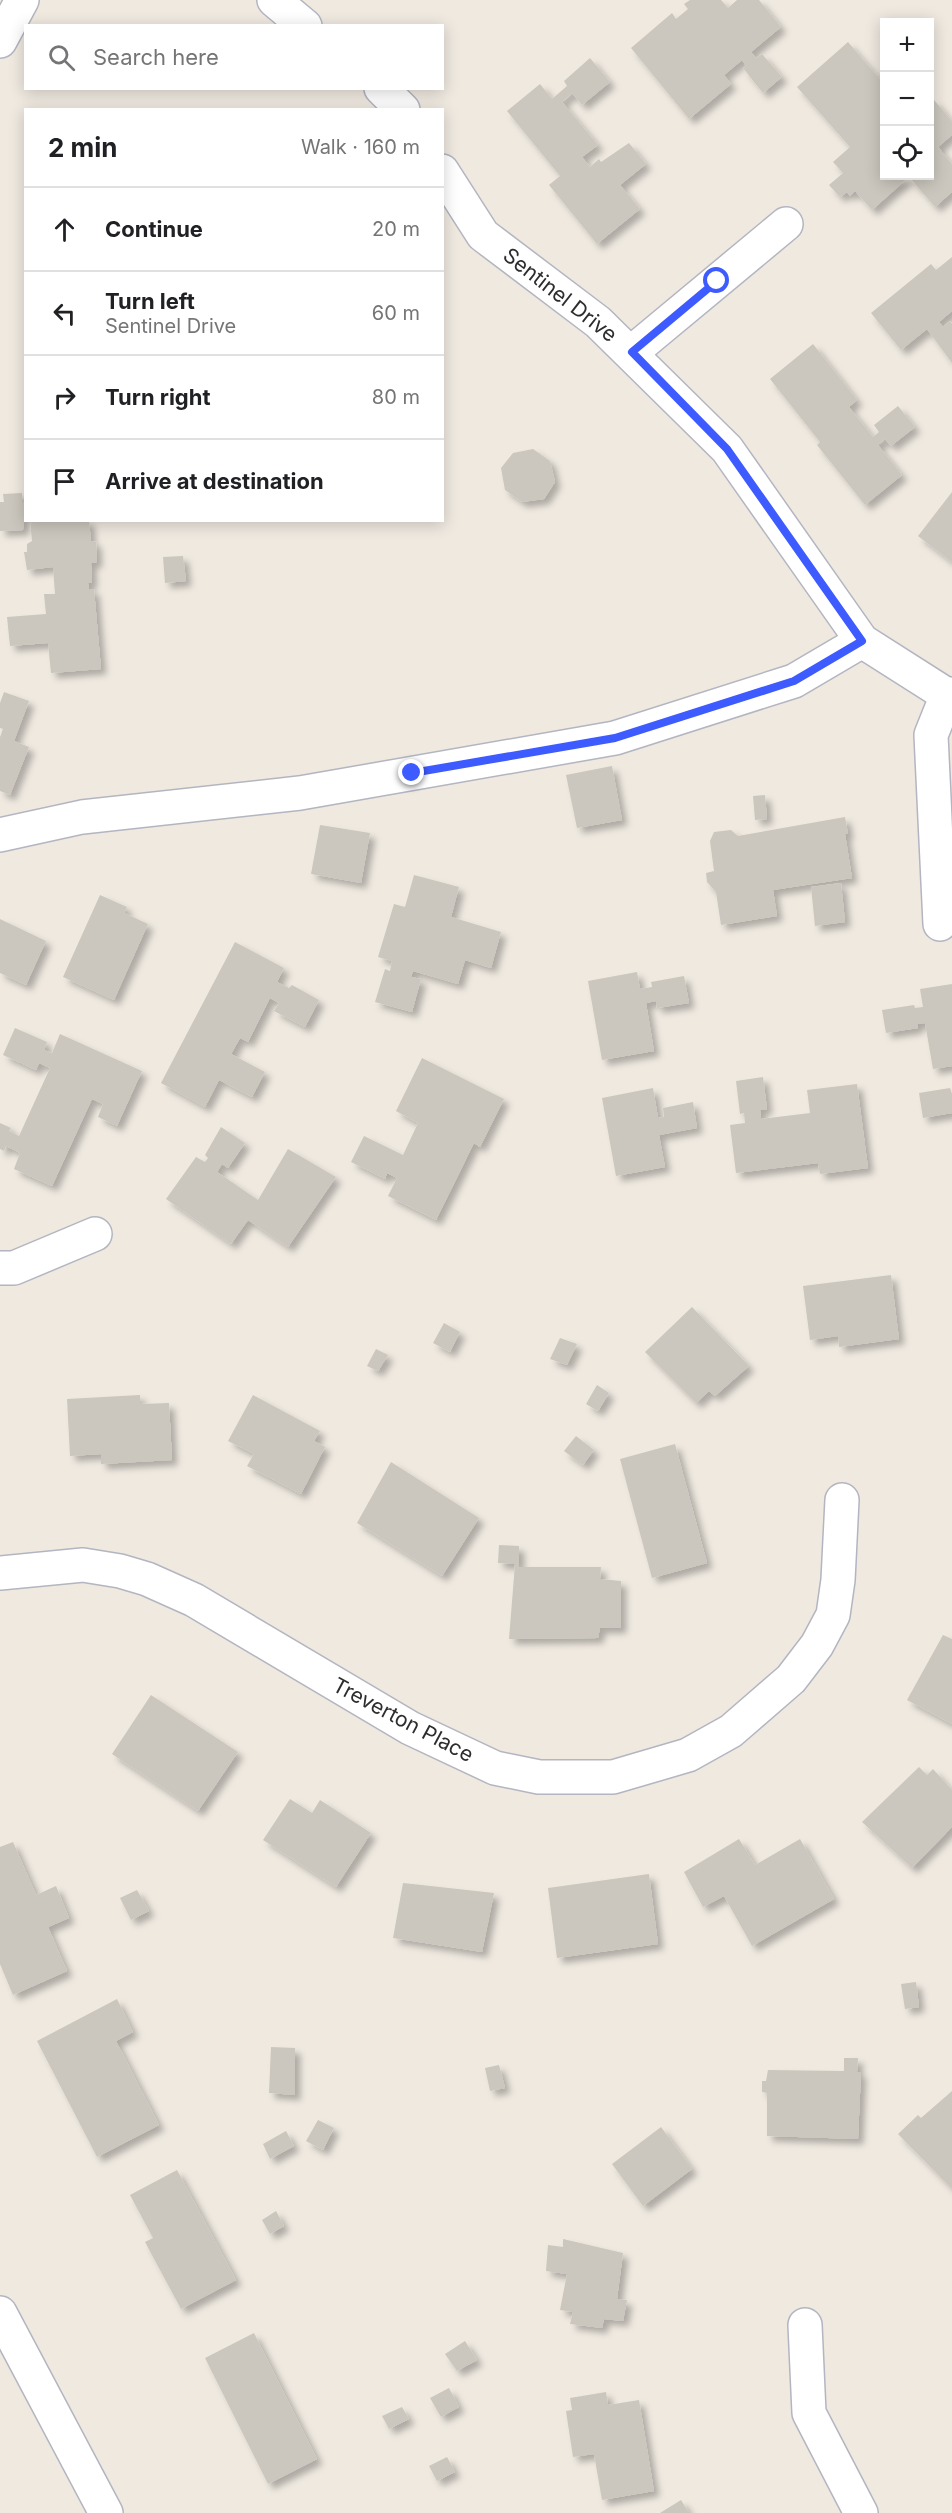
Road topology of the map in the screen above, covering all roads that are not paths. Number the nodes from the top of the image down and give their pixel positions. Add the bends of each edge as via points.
1 (274, 0) edge
2 (303, 24) edge
3 (383, 90) edge
4 (402, 108) edge
5 (444, 174) edge
6 (786, 224) dead end
7 (632, 352) junction
8 (862, 641) junction
9 (949, 694) edge
10 (0, 835) edge
11 (940, 924) dead end
12 (95, 1234) dead end
13 (0, 1268) edge
14 (842, 1500) dead end
15 (0, 1573) edge
16 (0, 2313) edge
17 (805, 2325) dead end
18 (106, 2513) edge
19 (861, 2513) edge

1 - 2 street
3 - 4 street
5 - 7 street, Sentinel Drive via 483,235 598,321
6 - 7 street
7 - 8 street, Sentinel Drive via 727,449
8 - 9 street, Sentinel Drive
8 - 10 street via 794,681 615,738 300,793 82,817
9 - 11 street via 931,735
12 - 13 street via 14,1268
14 - 15 street, Treverton Place via 833,1616 791,1679 731,1731 688,1755 613,1777 539,1777 495,1768 410,1728 194,1600 147,1579 83,1565
16 - 18 street
17 - 19 street via 809,2413

